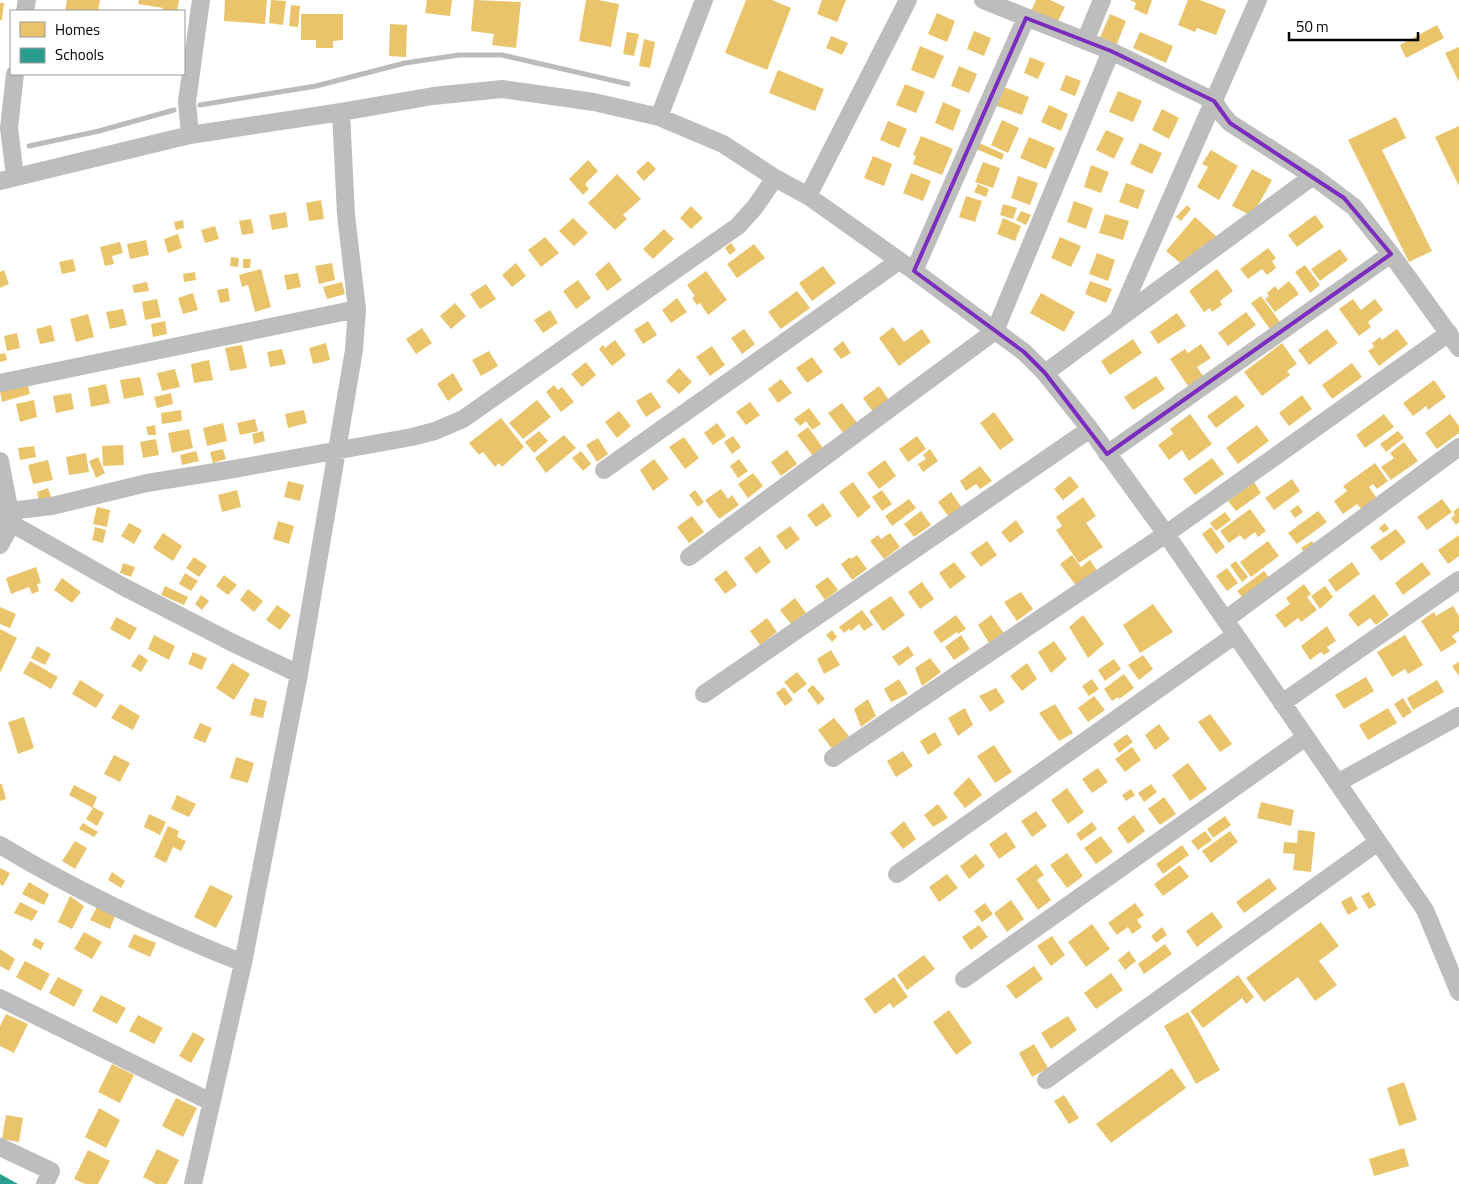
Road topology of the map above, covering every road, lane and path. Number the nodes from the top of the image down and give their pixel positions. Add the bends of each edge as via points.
1 (201, 0) edge
2 (704, 0) edge
3 (908, 0) edge
4 (983, 0) edge
5 (1102, 0) edge
6 (1258, 0) edge
7 (1026, 18) junction
8 (1086, 40) junction
9 (1111, 51) junction
10 (15, 75) edge
11 (1214, 101) junction
12 (342, 112) junction
13 (659, 117) junction
14 (190, 135) junction
15 (1313, 176) junction
16 (7, 178) edge
17 (775, 178) junction
18 (808, 196) junction
19 (1391, 254) junction
20 (907, 266) junction
21 (357, 309) junction
22 (1118, 319) junction
23 (995, 331) junction
24 (1449, 333) junction
25 (1459, 348) edge
26 (1045, 372) junction
27 (0, 383) edge
28 (1090, 429) junction
29 (1459, 447) edge
30 (336, 450) junction
31 (1107, 454) junction
32 (0, 461) edge
33 (604, 470) dead end
34 (7, 517) edge
35 (1166, 534) junction
36 (0, 546) edge
37 (689, 557) dead end
38 (1459, 580) edge
39 (1230, 627) junction
40 (299, 674) junction
41 (704, 694) dead end
42 (1282, 703) junction
43 (1459, 716) edge
44 (1306, 737) junction
45 (834, 758) dead end
46 (1337, 783) junction
47 (1378, 842) junction
48 (0, 845) edge
49 (896, 874) dead end
50 (243, 963) junction
51 (964, 979) dead end
52 (1459, 992) edge
53 (0, 998) edge
54 (1046, 1080) dead end
55 (211, 1102) junction
56 (0, 1147) edge
57 (44, 1184) edge
58 (193, 1184) edge

1 - 14 street via 187,102
2 - 13 street
3 - 18 street
4 - 7 street
5 - 8 street
6 - 11 street
7 - 8 street
7 - 20 street
8 - 9 street
9 - 11 street
9 - 23 street
10 - 16 street
11 - 15 street via 1230,123
11 - 22 street
12 - 13 street via 433,96 502,89 594,102
12 - 14 street
12 - 21 street via 346,215
13 - 17 street via 723,144
14 - 16 street
15 - 19 street via 1354,207
15 - 22 street
17 - 18 street
17 - 30 street via 738,226 463,419 435,431
18 - 20 street
19 - 24 street
19 - 31 street
20 - 23 street
20 - 33 street
21 - 27 street
21 - 30 street via 354,350
22 - 26 street
23 - 26 street
23 - 37 street
24 - 25 street
24 - 35 street
26 - 28 street
28 - 31 street
28 - 41 street
29 - 39 street
30 - 34 street via 147,483
30 - 40 street
31 - 35 street
32 - 34 street
34 - 36 street
34 - 40 street via 122,586
35 - 39 street
35 - 45 street
38 - 42 street
39 - 42 street
39 - 49 street
40 - 50 street
42 - 44 street
43 - 46 street
44 - 46 street
44 - 51 street
46 - 47 street
47 - 52 street via 1425,910
47 - 54 street
48 - 50 street via 119,909
50 - 55 street
53 - 55 street
55 - 58 street
56 - 57 street via 51,1171

